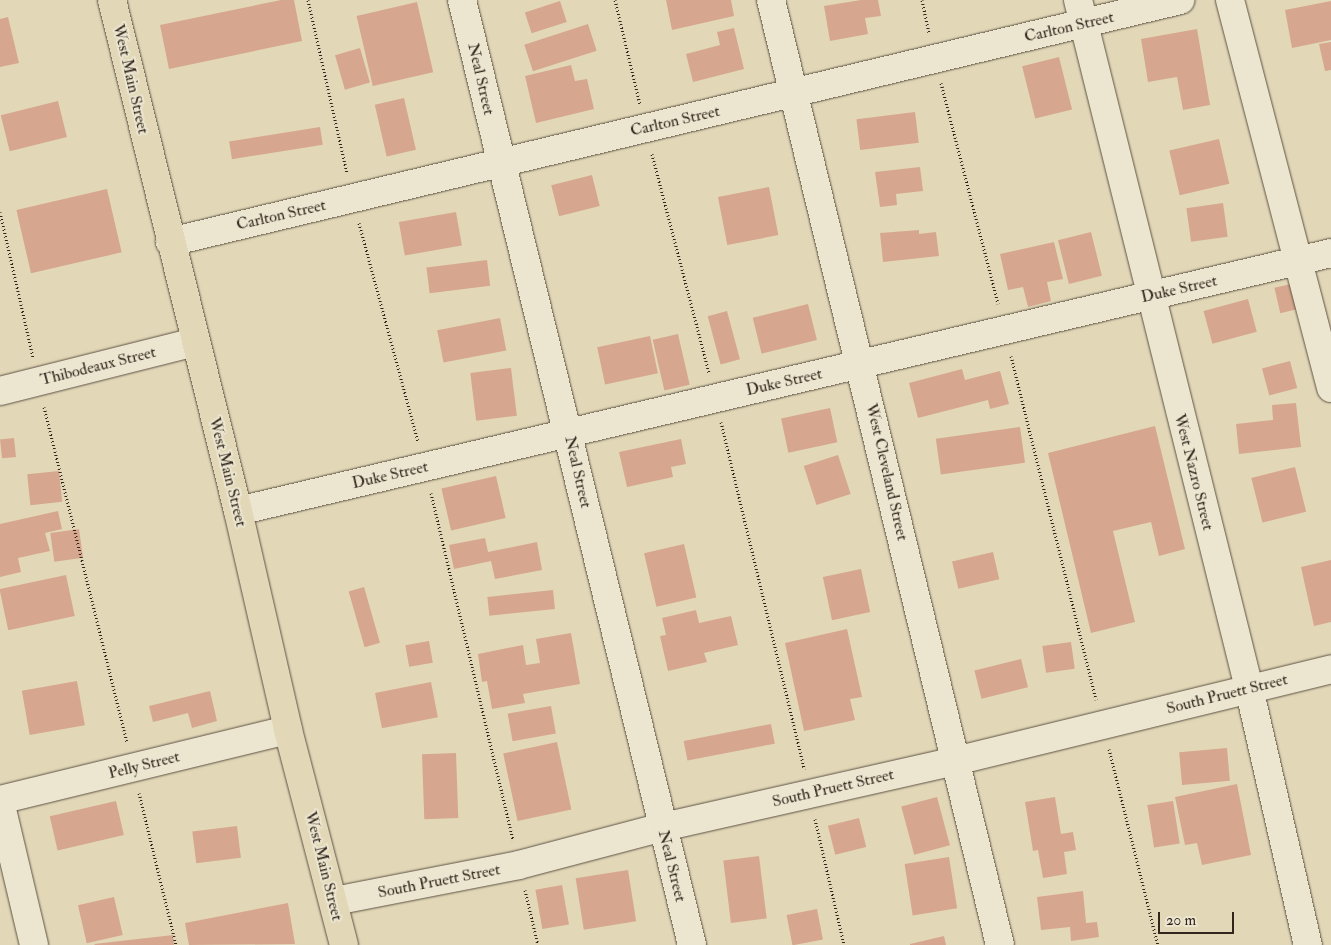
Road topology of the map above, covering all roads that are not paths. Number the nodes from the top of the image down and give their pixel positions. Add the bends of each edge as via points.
1 (112, 0) edge
2 (462, 0) edge
3 (771, 0) edge
4 (1180, 0) edge
5 (1230, 0) edge
6 (1080, 12) edge
7 (793, 93) junction
8 (500, 163) junction
9 (170, 242) junction
10 (1331, 253) edge
11 (1299, 261) junction
12 (1150, 296) junction
13 (195, 342) junction
14 (861, 364) junction
15 (1331, 388) edge
16 (0, 391) edge
17 (569, 433) junction
18 (238, 511) junction
19 (1331, 668) edge
20 (1249, 688) junction
21 (288, 730) junction
22 (955, 761) junction
23 (0, 801) edge
24 (663, 827) junction
25 (334, 902) junction
26 (34, 945) edge
27 (344, 945) edge
28 (692, 945) edge
29 (1000, 945) edge
30 (1308, 945) edge

1 - 9 main road, West Main Street
2 - 8 street, Neal Street
3 - 7 street, West Cleveland Street
4 - 6 street, Carlton Street
5 - 11 street
6 - 7 street, Carlton Street via 934,59
6 - 12 street, West Nazro Street
7 - 8 street, Carlton Street
7 - 14 street, West Cleveland Street
8 - 9 street, Carlton Street
8 - 17 street, Neal Street
9 - 13 main road, West Main Street
10 - 11 street, Duke Street
11 - 12 street, Duke Street
11 - 15 street
12 - 14 street, Duke Street
12 - 20 street, West Nazro Street
13 - 16 street, Thibodeaux Street
13 - 18 main road, West Main Street
14 - 17 street, Duke Street
14 - 22 street, West Cleveland Street
17 - 18 street, Duke Street
17 - 24 street, Neal Street
18 - 21 main road, West Main Street
19 - 20 street, South Pruett Street
20 - 22 street, South Pruett Street
20 - 30 street, West Nazro Street
21 - 23 street, Pelly Street
21 - 25 main road, West Main Street
22 - 24 street, South Pruett Street
22 - 29 street, West Cleveland Street
23 - 26 street
24 - 25 street, South Pruett Street via 519,865
24 - 28 street, Neal Street
25 - 27 main road, West Main Street

